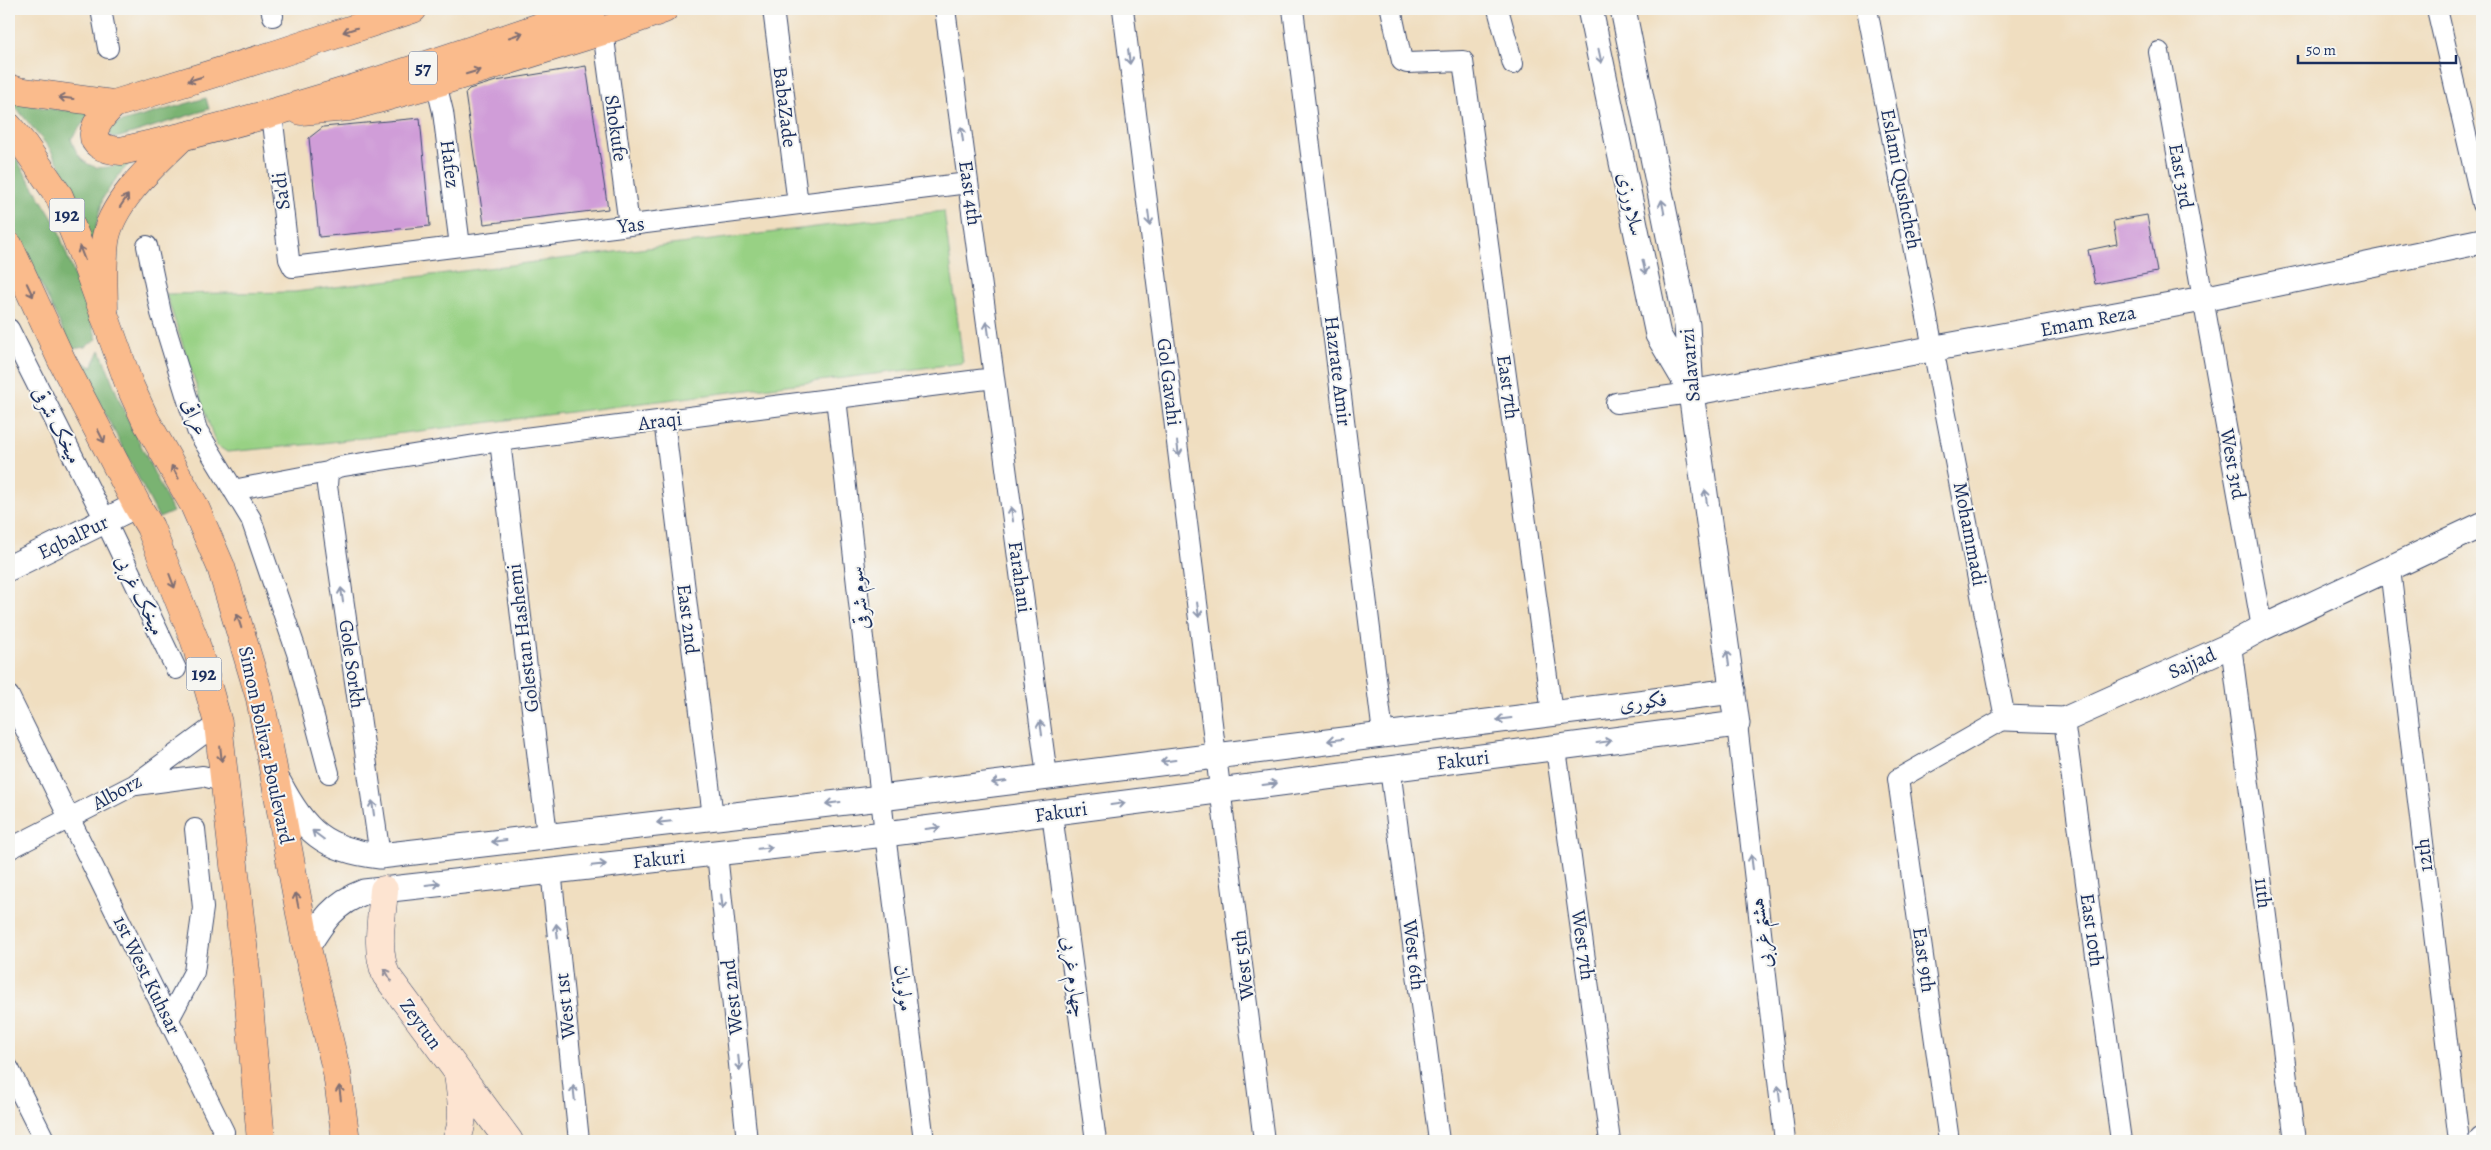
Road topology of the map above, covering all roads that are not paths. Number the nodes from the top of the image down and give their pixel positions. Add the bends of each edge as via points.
1 (101, 9) edge
2 (413, 9) edge
3 (664, 9) edge
4 (773, 9) edge
5 (945, 9) edge
6 (1123, 9) edge
7 (1293, 9) edge
8 (1391, 9) edge
9 (1498, 9) edge
10 (1590, 9) edge
11 (1623, 9) edge
12 (1868, 9) edge
13 (2437, 9) edge
14 (597, 20) edge
15 (108, 48) dead end
16 (2159, 52) dead end
17 (1513, 64) dead end
18 (436, 83) junction
19 (9, 88) edge
20 (114, 104) junction
21 (272, 114) junction
22 (9, 126) edge
23 (182, 138) junction
24 (968, 183) junction
25 (798, 204) junction
26 (2482, 204) edge
27 (630, 225) junction
28 (2482, 242) edge
29 (9, 246) edge
30 (147, 246) dead end
31 (460, 246) junction
32 (293, 267) joint
33 (2204, 299) junction
34 (104, 315) junction
35 (9, 329) edge
36 (1934, 350) junction
37 (994, 378) junction
38 (1691, 393) junction
39 (836, 398) junction
40 (1616, 403) dead end
41 (664, 420) junction
42 (500, 441) junction
43 (328, 472) junction
44 (233, 490) junction
45 (136, 505) junction
46 (105, 520) junction
47 (2482, 525) edge
48 (9, 568) edge
49 (2390, 569) junction
50 (2262, 628) junction
51 (2231, 645) junction
52 (176, 669) dead end
53 (1732, 691) junction
54 (9, 696) edge
55 (1552, 713) junction
56 (2005, 718) junction
57 (2064, 720) junction
58 (218, 723) junction
59 (1736, 724) junction
60 (1383, 734) junction
61 (1556, 749) junction
62 (1216, 756) junction
63 (1390, 769) junction
64 (329, 773) dead end
65 (276, 776) junction
66 (1047, 776) junction
67 (224, 782) junction
68 (134, 785) junction
69 (1221, 790) junction
70 (881, 798) junction
71 (1052, 814) junction
72 (713, 817) junction
73 (70, 818) junction
74 (195, 829) dead end
75 (885, 834) junction
76 (547, 835) junction
77 (9, 849) edge
78 (717, 853) junction
79 (380, 856) junction
80 (551, 870) junction
81 (384, 890) junction
82 (306, 947) junction
83 (169, 1019) junction
84 (9, 1069) edge
85 (458, 1073) junction
86 (224, 1132) dead end
87 (263, 1135) edge
88 (341, 1135) edge
89 (45, 1141) edge
90 (456, 1141) edge
91 (509, 1141) edge
92 (579, 1141) edge
93 (747, 1141) edge
94 (924, 1141) edge
95 (1096, 1141) edge
96 (1264, 1141) edge
97 (1438, 1141) edge
98 (1610, 1141) edge
99 (1785, 1141) edge
100 (1949, 1141) edge
101 (2120, 1141) edge
102 (2296, 1141) edge
103 (2459, 1141) edge

1 - 15 street
2 -> 20 main road
3 - 14 main road
4 - 25 street, BabaZade
24 -> 5 street, East 4th
6 -> 62 street, Gol Gavahi
7 - 60 street, Hazrate Amir
8 - 55 street, East 7th via 1402,61 1463,62
9 - 17 street
10 -> 38 street, سلاورزی via 1658,335
38 -> 11 street, Salavarzi via 1687,325
12 - 36 street, Eslami Qushcheh
13 - 26 street
18 -> 14 main road
21 -> 14 main road, 57
14 - 27 street, Shokufe
16 - 33 street, East 3rd
18 - 21 main road via 349,107
18 - 31 street, Hafez via 443,112
20 -> 19 main road
20 - 23 main road via 95,123 92,132 101,148 121,151
21 - 23 main road, 57
21 - 32 street, Sa'di via 289,259
34 -> 22 main road, Simon Bolivar Boulevard / 192 via 59,196
34 -> 23 main road, 57 via 105,240 112,221 148,170
24 - 25 street, Yas
37 -> 24 street, East 4th
25 - 27 street, Yas
27 - 31 street, Yas
28 - 33 street, Emam Reza
29 -> 45 main road, 192 via 62,362
30 - 44 street, عراقی via 161,312 197,430
31 - 32 street, Yas
33 - 36 street, Emam Reza
33 - 50 street, West 3rd
65 -> 34 main road, Simon Bolivar Boulevard / 192 via 260,698 221,567 194,505 146,421
35 - 46 street, میخک شرقی
36 - 38 street, Emam Reza
36 - 56 street, Mohammadi
37 - 39 street, Araqi
66 -> 37 street, Farahani
38 - 40 street
53 -> 38 street, Salavarzi
39 - 41 street, Araqi
39 - 70 street, سوم شرقی
41 - 42 street, Araqi
41 - 72 street, East 2nd
42 - 43 street, Araqi via 338,467
42 - 76 street, Golestan Hashemi
43 - 44 street
79 -> 43 street, Gole Sorkh via 327,486
44 - 64 street, عراقی via 251,519 297,653
45 - 46 street, EqbalPur
45 -> 58 main road, 192 via 150,527 195,641
46 - 48 street, EqbalPur
46 - 52 street, میخک غربی
47 - 49 street, Sajjad
49 - 50 street, Sajjad
49 - 103 street, 12th
50 - 51 street, Sajjad
51 - 57 street, Sajjad
51 - 102 street, 11th
53 - 55 street, فکوری
53 - 59 street, Salavarzi
54 - 73 street, 1st West Kuhsar
55 -> 60 street, Fakuri
56 - 57 street, Sajjad
56 - 100 street, East 9th via 1898,779
57 - 101 street, East 10th
58 -> 67 main road, 192
58 - 68 street, Alborz
61 -> 59 street, Fakuri
99 -> 59 street, هشتم غربی
60 -> 62 street, Fakuri
61 - 63 street, Fakuri
61 - 98 street, West 7th
62 -> 66 street, Fakuri
62 - 69 street, Gol Gavahi
69 -> 63 street, Fakuri
63 - 97 street, West 6th
79 -> 65 street, Fakuri via 351,853 328,843 306,826 291,806
82 -> 65 main road, Simon Bolivar Boulevard / 192
66 -> 70 street, Fakuri
67 - 68 street via 203,776
67 - 87 main road, 192
68 - 73 street, Alborz
71 -> 69 street, Fakuri
69 - 96 street, West 5th
70 -> 72 street, Fakuri
70 - 75 street, سوم شرقی
75 -> 71 street, Fakuri
71 - 95 street, چهارم غربی
72 -> 76 street, Fakuri
73 - 77 street, Alborz
73 - 83 street, 1st West Kuhsar
74 - 83 street via 203,908 194,972
78 -> 75 street, Fakuri
75 - 94 street, مولویان
76 -> 79 street, Fakuri
80 -> 78 street, Fakuri
78 -> 93 street, West 2nd
81 -> 80 street, Fakuri
92 -> 80 street, West 1st
81 - 82 street via 347,898 327,915
85 -> 81 main road, Zeytun via 386,975 380,960 379,944
88 -> 82 main road, Simon Bolivar Boulevard / 192 via 337,1073
83 - 86 street, 1st West Kuhsar
84 - 89 street
85 - 90 main road via 463,1109
85 - 91 main road, Zeytun

